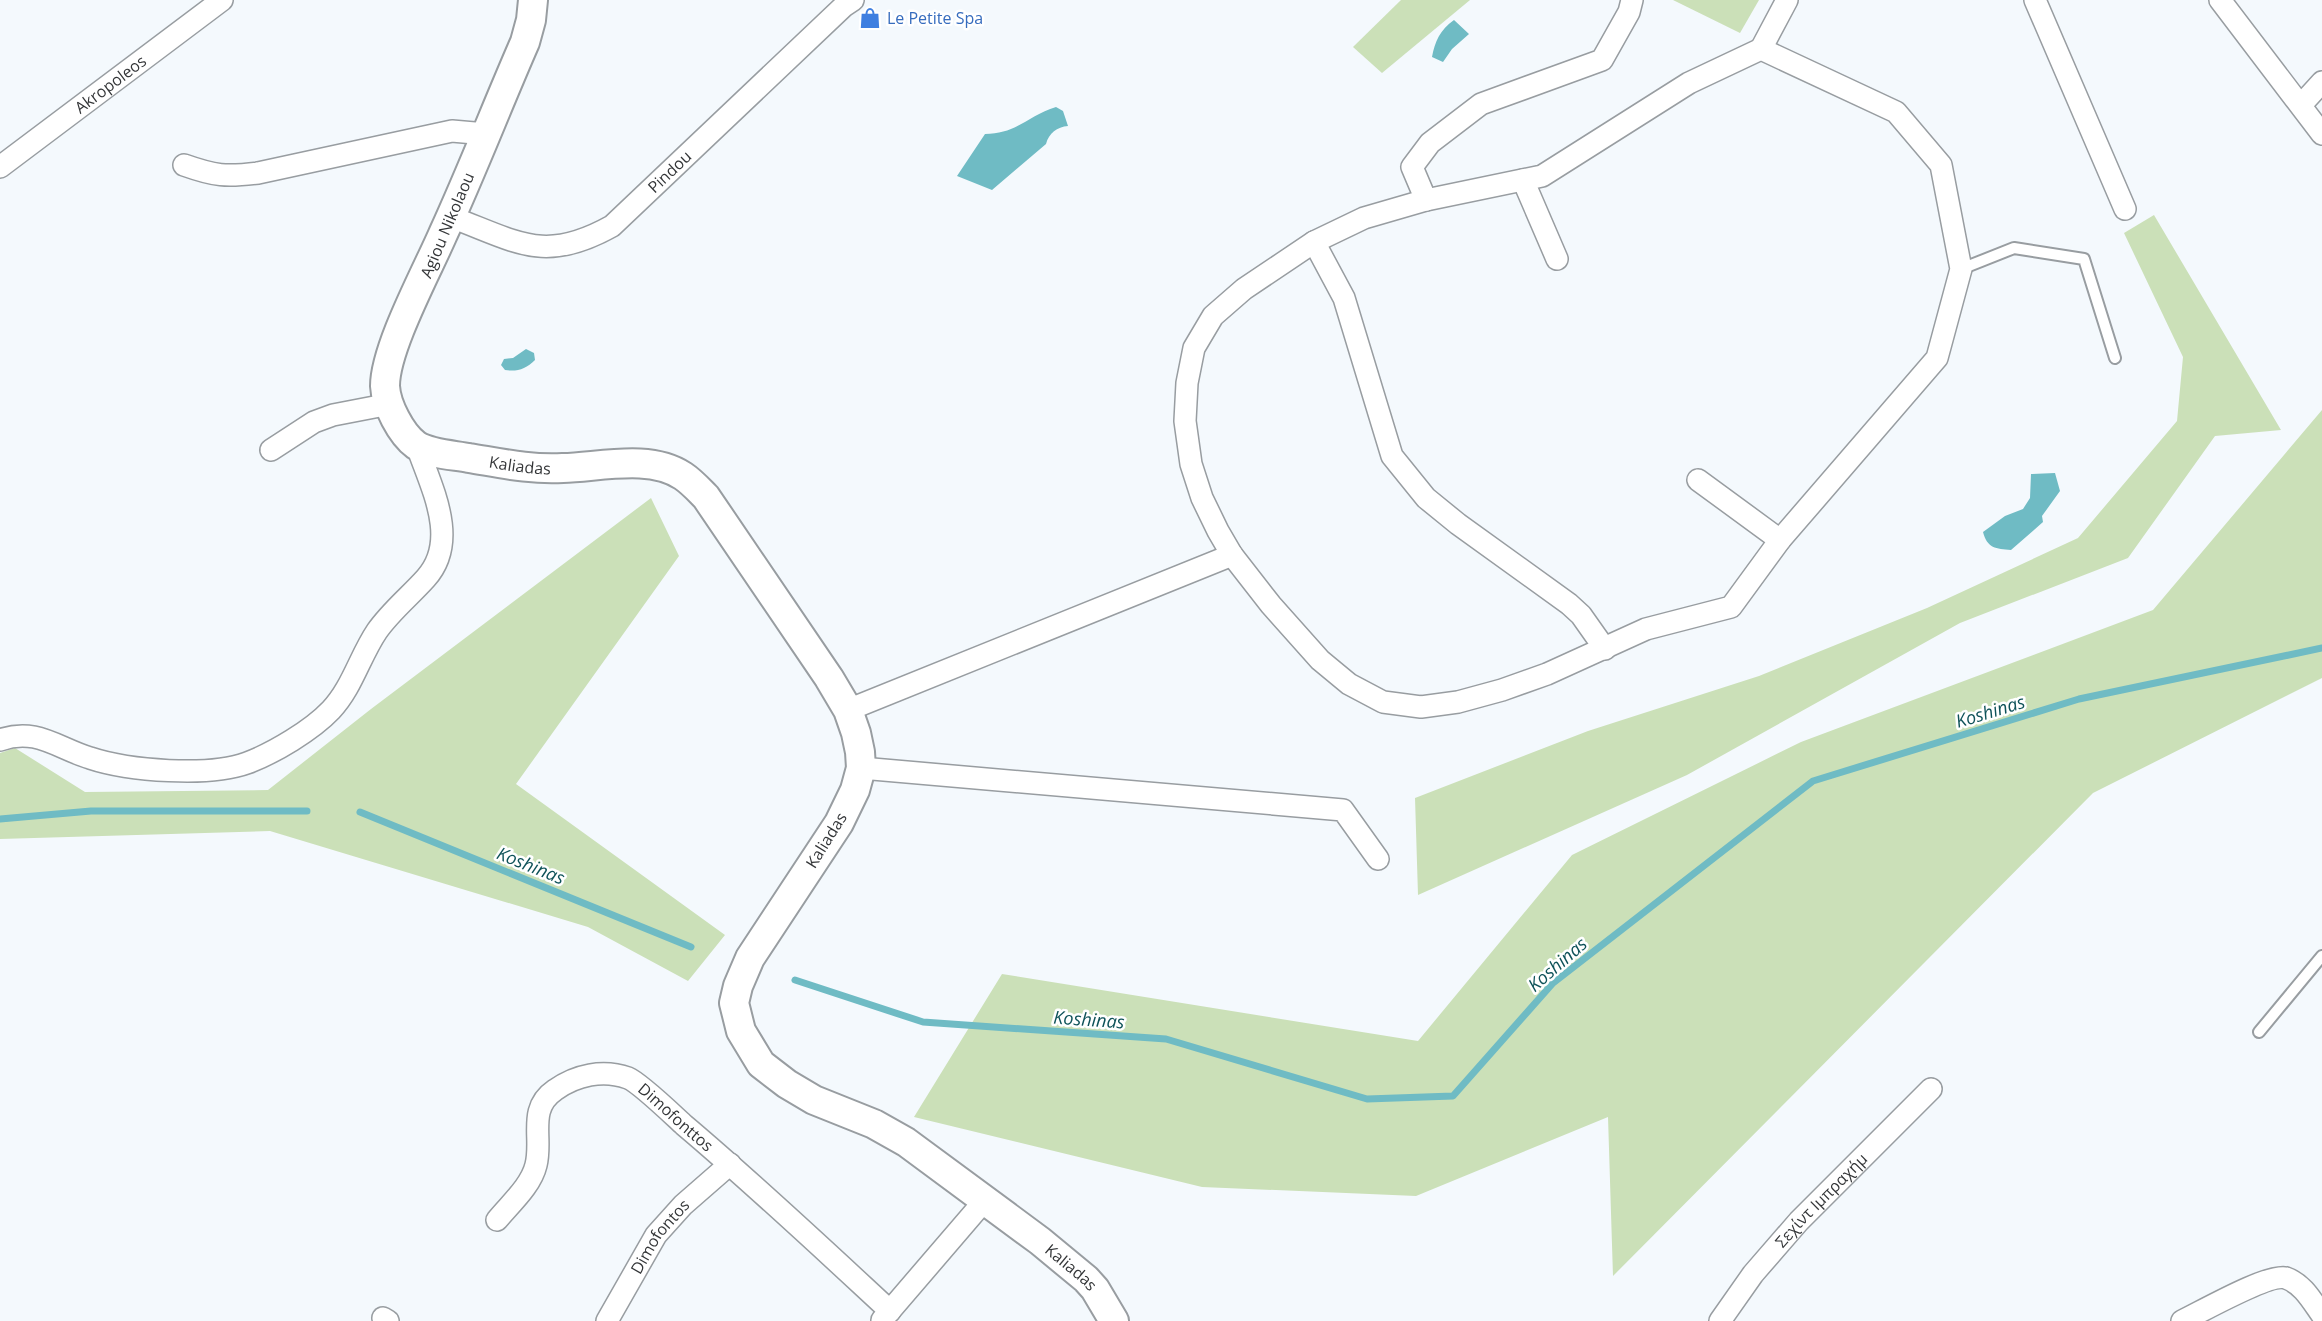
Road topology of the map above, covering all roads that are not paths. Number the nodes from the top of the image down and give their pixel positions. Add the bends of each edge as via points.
1 (222, 0) edge
2 (533, 0) edge
3 (853, 0) edge
4 (1632, 0) edge
5 (1787, 0) edge
6 (2035, 0) edge
7 (2220, 0) edge
8 (1761, 49) junction
9 (2322, 82) edge
10 (2301, 105) junction
11 (486, 134) junction
12 (2322, 134) edge
13 (184, 165) dead end
14 (0, 167) edge
15 (1523, 180) junction
16 (1426, 200) junction
17 (2125, 209) dead end
18 (451, 217) junction
19 (1314, 242) junction
20 (1557, 259) dead end
21 (1961, 269) junction
22 (2115, 358) dead end
23 (390, 404) junction
24 (417, 446) junction
25 (271, 450) dead end
26 (1698, 480) dead end
27 (1780, 540) junction
28 (1232, 555) junction
29 (1605, 649) junction
30 (848, 710) junction
31 (0, 740) edge
32 (861, 768) junction
33 (1378, 859) dead end
34 (2322, 956) edge
35 (2259, 1032) dead end
36 (1931, 1089) dead end
37 (730, 1164) junction
38 (985, 1200) junction
39 (496, 1220) dead end
40 (2322, 1315) edge
41 (885, 1316) edge
42 (607, 1321) edge
43 (1114, 1321) edge
44 (1720, 1321) edge
45 (2182, 1321) edge

1 - 14 street, Akropoleos
2 - 11 street, Agiou Nikolaou via 525,42
3 - 18 street, Pindou via 612,226 589,239 549,248 525,244
4 - 16 street via 1602,60 1481,104 1430,143 1412,167
5 - 8 street
6 - 17 street
7 - 10 street
8 - 15 street via 1689,83 1542,176
8 - 21 street via 1896,112 1941,165
9 - 10 street
10 - 12 street
11 - 13 street via 452,131 230,177
11 - 18 street, Agiou Nikolaou
15 - 16 street
15 - 20 street
16 - 19 street via 1364,218
18 - 23 street, Agiou Nikolaou via 389,363 385,387
19 - 28 street via 1244,289 1213,316 1194,348 1185,421 1191,464 1202,498
19 - 29 street via 1344,298 1392,456 1426,498 1569,604
21 - 22 lane via 2014,248 2084,259
21 - 27 street via 1937,358
23 - 24 street, Agiou Nikolaou via 404,432
23 - 25 street via 314,422
24 - 30 street, Kaliadas via 525,468 643,464 681,474 706,497
24 - 31 street via 440,511 442,550 427,577 377,631 337,703 310,727 247,763 186,770 92,759 34,736 21,734
26 - 27 street
27 - 29 street via 1731,607 1646,629
28 - 29 street via 1320,660 1349,684 1383,702 1420,707 1458,702 1547,674
28 - 30 street
30 - 32 street, Kaliadas
32 - 33 street via 1343,810
32 - 38 street, Kaliadas via 839,823 750,958 738,986 736,1017 761,1064 787,1084 906,1142
34 - 35 lane
36 - 44 street, Σεχίντ Ιμπραχήμ via 1799,1221 1753,1274
37 - 39 street, Dimofonttos via 630,1079 606,1072 585,1076 554,1090 540,1105 536,1120 536,1166 528,1182
37 - 41 street, Dimofonttos
37 - 42 street, Dimofontos via 656,1234
38 - 41 street
38 - 43 street, Kaliadas via 1086,1279
40 - 45 street via 2301,1286 2284,1278 2262,1282

